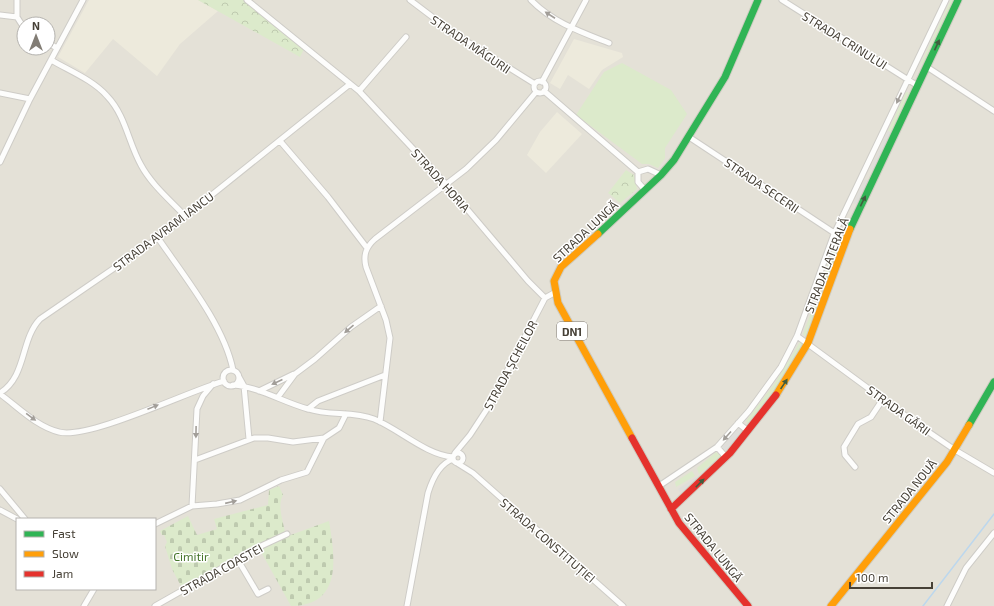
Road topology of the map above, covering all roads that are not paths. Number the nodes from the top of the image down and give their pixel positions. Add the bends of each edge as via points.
1 (17, 0) edge
2 (84, 0) edge
3 (247, 0) edge
4 (410, 0) edge
5 (532, 0) edge
6 (586, 0) edge
7 (758, 0) edge
8 (782, 0) edge
9 (946, 0) edge
10 (958, 0) edge
11 (0, 15) edge
12 (17, 16) edge
13 (16, 17) edge
14 (571, 28) junction
15 (406, 37) dead end
16 (609, 43) dead end
17 (57, 48) joint
18 (51, 60) junction
19 (927, 67) junction
20 (908, 80) junction
21 (542, 82) junction
22 (350, 84) junction
23 (534, 84) junction
24 (918, 86) junction
25 (359, 91) junction
26 (544, 91) junction
27 (536, 92) junction
28 (0, 93) edge
29 (30, 99) junction
30 (994, 111) edge
31 (689, 137) junction
32 (280, 141) junction
33 (0, 162) edge
34 (638, 172) junction
35 (661, 175) junction
36 (447, 185) junction
37 (645, 190) junction
38 (185, 216) junction
39 (834, 234) junction
40 (158, 238) junction
41 (845, 240) junction
42 (367, 248) junction
43 (554, 293) junction
44 (545, 298) junction
45 (381, 306) junction
46 (797, 336) junction
47 (808, 343) junction
48 (233, 370) junction
49 (295, 374) junction
50 (385, 375) junction
51 (239, 377) junction
52 (224, 381) junction
53 (994, 382) edge
54 (213, 384) junction
55 (233, 385) junction
56 (244, 386) junction
57 (259, 390) junction
58 (0, 393) edge
59 (278, 397) junction
60 (883, 399) junction
61 (308, 409) junction
62 (346, 414) junction
63 (380, 422) junction
64 (738, 423) junction
65 (748, 431) junction
66 (324, 438) junction
67 (249, 439) junction
68 (467, 439) junction
69 (717, 447) junction
70 (955, 450) junction
71 (725, 456) junction
72 (463, 457) junction
73 (454, 458) junction
74 (195, 460) junction
75 (854, 467) dead end
76 (994, 473) edge
77 (473, 474) junction
78 (659, 486) junction
79 (0, 489) edge
80 (192, 506) junction
81 (671, 509) junction
82 (0, 510) edge
83 (16, 518) edge
84 (24, 518) edge
85 (165, 520) junction
86 (156, 524) edge
87 (156, 527) edge
88 (994, 533) edge
89 (287, 534) dead end
90 (238, 560) junction
91 (268, 589) dead end
92 (93, 590) edge
93 (84, 606) edge
94 (155, 606) edge
95 (407, 606) edge
96 (623, 606) edge
97 (748, 606) edge
98 (831, 606) edge
99 (947, 606) edge

1 - 12 street
2 - 17 street
3 - 22 street, STRADA HORIA
4 - 23 street, STRADA MĂGURII via 455,34
14 -> 5 street via 541,10
6 - 14 street
7 - 31 main road, STRADA LUNGĂ via 725,77
8 - 20 street, STRADA CRINULUI
9 - 20 street, STRADA LATERALĂ
19 -> 10 main road, STRADA LATERALĂ
11 - 13 street
14 - 16 street
14 - 21 street
15 - 25 street
17 - 18 street
18 - 29 street
18 - 38 street via 97,87 107,96 122,119 144,169
19 - 24 main road, STRADA LATERALĂ
19 - 30 street
20 - 24 street, STRADA CRINULUI
20 -> 39 street, STRADA LATERALĂ
21 - 23 street
21 - 26 street via 545,86
22 - 25 street, STRADA HORIA
22 - 32 street, STRADA AVRAM IANCU
23 - 27 street
41 -> 24 main road, STRADA LATERALĂ
25 - 36 street, STRADA HORIA
26 - 27 street
26 - 34 street
27 - 36 street via 496,140
28 - 29 street
29 - 33 street
31 - 35 main road, STRADA LUNGĂ
31 - 39 street, STRADA SECERII
32 - 38 street, STRADA AVRAM IANCU
32 - 42 street
34 - 35 street via 648,169
34 - 37 street via 638,182
35 - 37 main road, STRADA LUNGĂ
36 - 42 street via 375,239
36 - 44 street, STRADA HORIA
37 - 43 main road, STRADA LUNGĂ via 561,267 554,278
38 - 40 street, STRADA AVRAM IANCU
39 - 41 street, STRADA SECERII
39 - 46 street, STRADA LATERALĂ
40 - 48 street via 214,324 227,349
40 - 58 street, STRADA AVRAM IANCU via 40,319 33,328 16,376
41 - 47 main road, STRADA LATERALĂ
42 - 45 street via 365,263
43 - 44 street
43 - 78 main road, STRADA LUNGĂ / DN1 via 579,344
44 - 68 street, STRADA ȘCHEILOR via 496,392
45 -> 49 street via 351,327
45 - 50 street via 390,338
46 - 47 street, STRADA GĂRII
46 - 64 street, STRADA LATERALĂ via 770,384
47 - 60 street, STRADA GĂRII
65 -> 47 main road, STRADA LATERALĂ via 783,385
48 - 51 street
48 - 52 street via 228,370 224,374
49 -> 57 street
49 - 59 street
50 - 61 street via 318,401
50 - 63 street
51 - 55 street
51 - 56 street
52 - 54 street
52 - 55 street
53 - 70 main road, STRADA NOUĂ
58 -> 54 street via 50,429 70,433 109,424
54 -> 74 street via 197,409
55 - 56 street, STRADA CONSTITUȚIEI
56 - 57 street, STRADA CONSTITUȚIEI
56 - 67 street
57 - 59 street, STRADA CONSTITUȚIEI
59 - 61 street, STRADA CONSTITUȚIEI
60 - 70 street, STRADA GĂRII
60 - 75 street via 871,417 858,424 844,447 845,455
61 - 62 street, STRADA CONSTITUȚIEI
62 - 63 street, STRADA CONSTITUȚIEI
62 - 66 street via 339,428
63 - 73 street, STRADA CONSTITUȚIEI via 433,452
64 - 65 street
64 -> 69 street, STRADA LATERALĂ
65 - 71 main road, STRADA LATERALĂ
66 - 67 street via 293,442 268,438
80 -> 66 street via 240,500 281,480 307,472
67 - 74 street
68 - 72 street, STRADA ȘCHEILOR
68 - 73 street, STRADA ȘCHEILOR
69 - 71 street
69 - 78 street, STRADA LATERALĂ
70 - 76 street, STRADA GĂRII
70 - 98 main road, STRADA NOUĂ
81 -> 71 main road, STRADA LATERALĂ
72 - 73 street via 460,462
72 - 73 street via 460,452
72 - 77 street, STRADA CONSTITUȚIEI
73 - 77 street, STRADA CONSTITUȚIEI
73 - 95 street, STRADA ȘCHEILOR via 442,465 428,493
74 - 80 street
77 - 96 street, STRADA CONSTITUȚIEI
78 - 81 main road, STRADA LUNGĂ / DN1
79 - 84 street
80 - 85 street
81 - 97 main road, STRADA LUNGĂ / DN1 via 687,535
82 - 83 street
85 - 86 street
85 - 87 street
88 - 99 street via 966,568
89 - 90 street, STRADA COASTEI
90 - 91 street via 258,594
90 - 94 street, STRADA COASTEI
92 - 93 street

